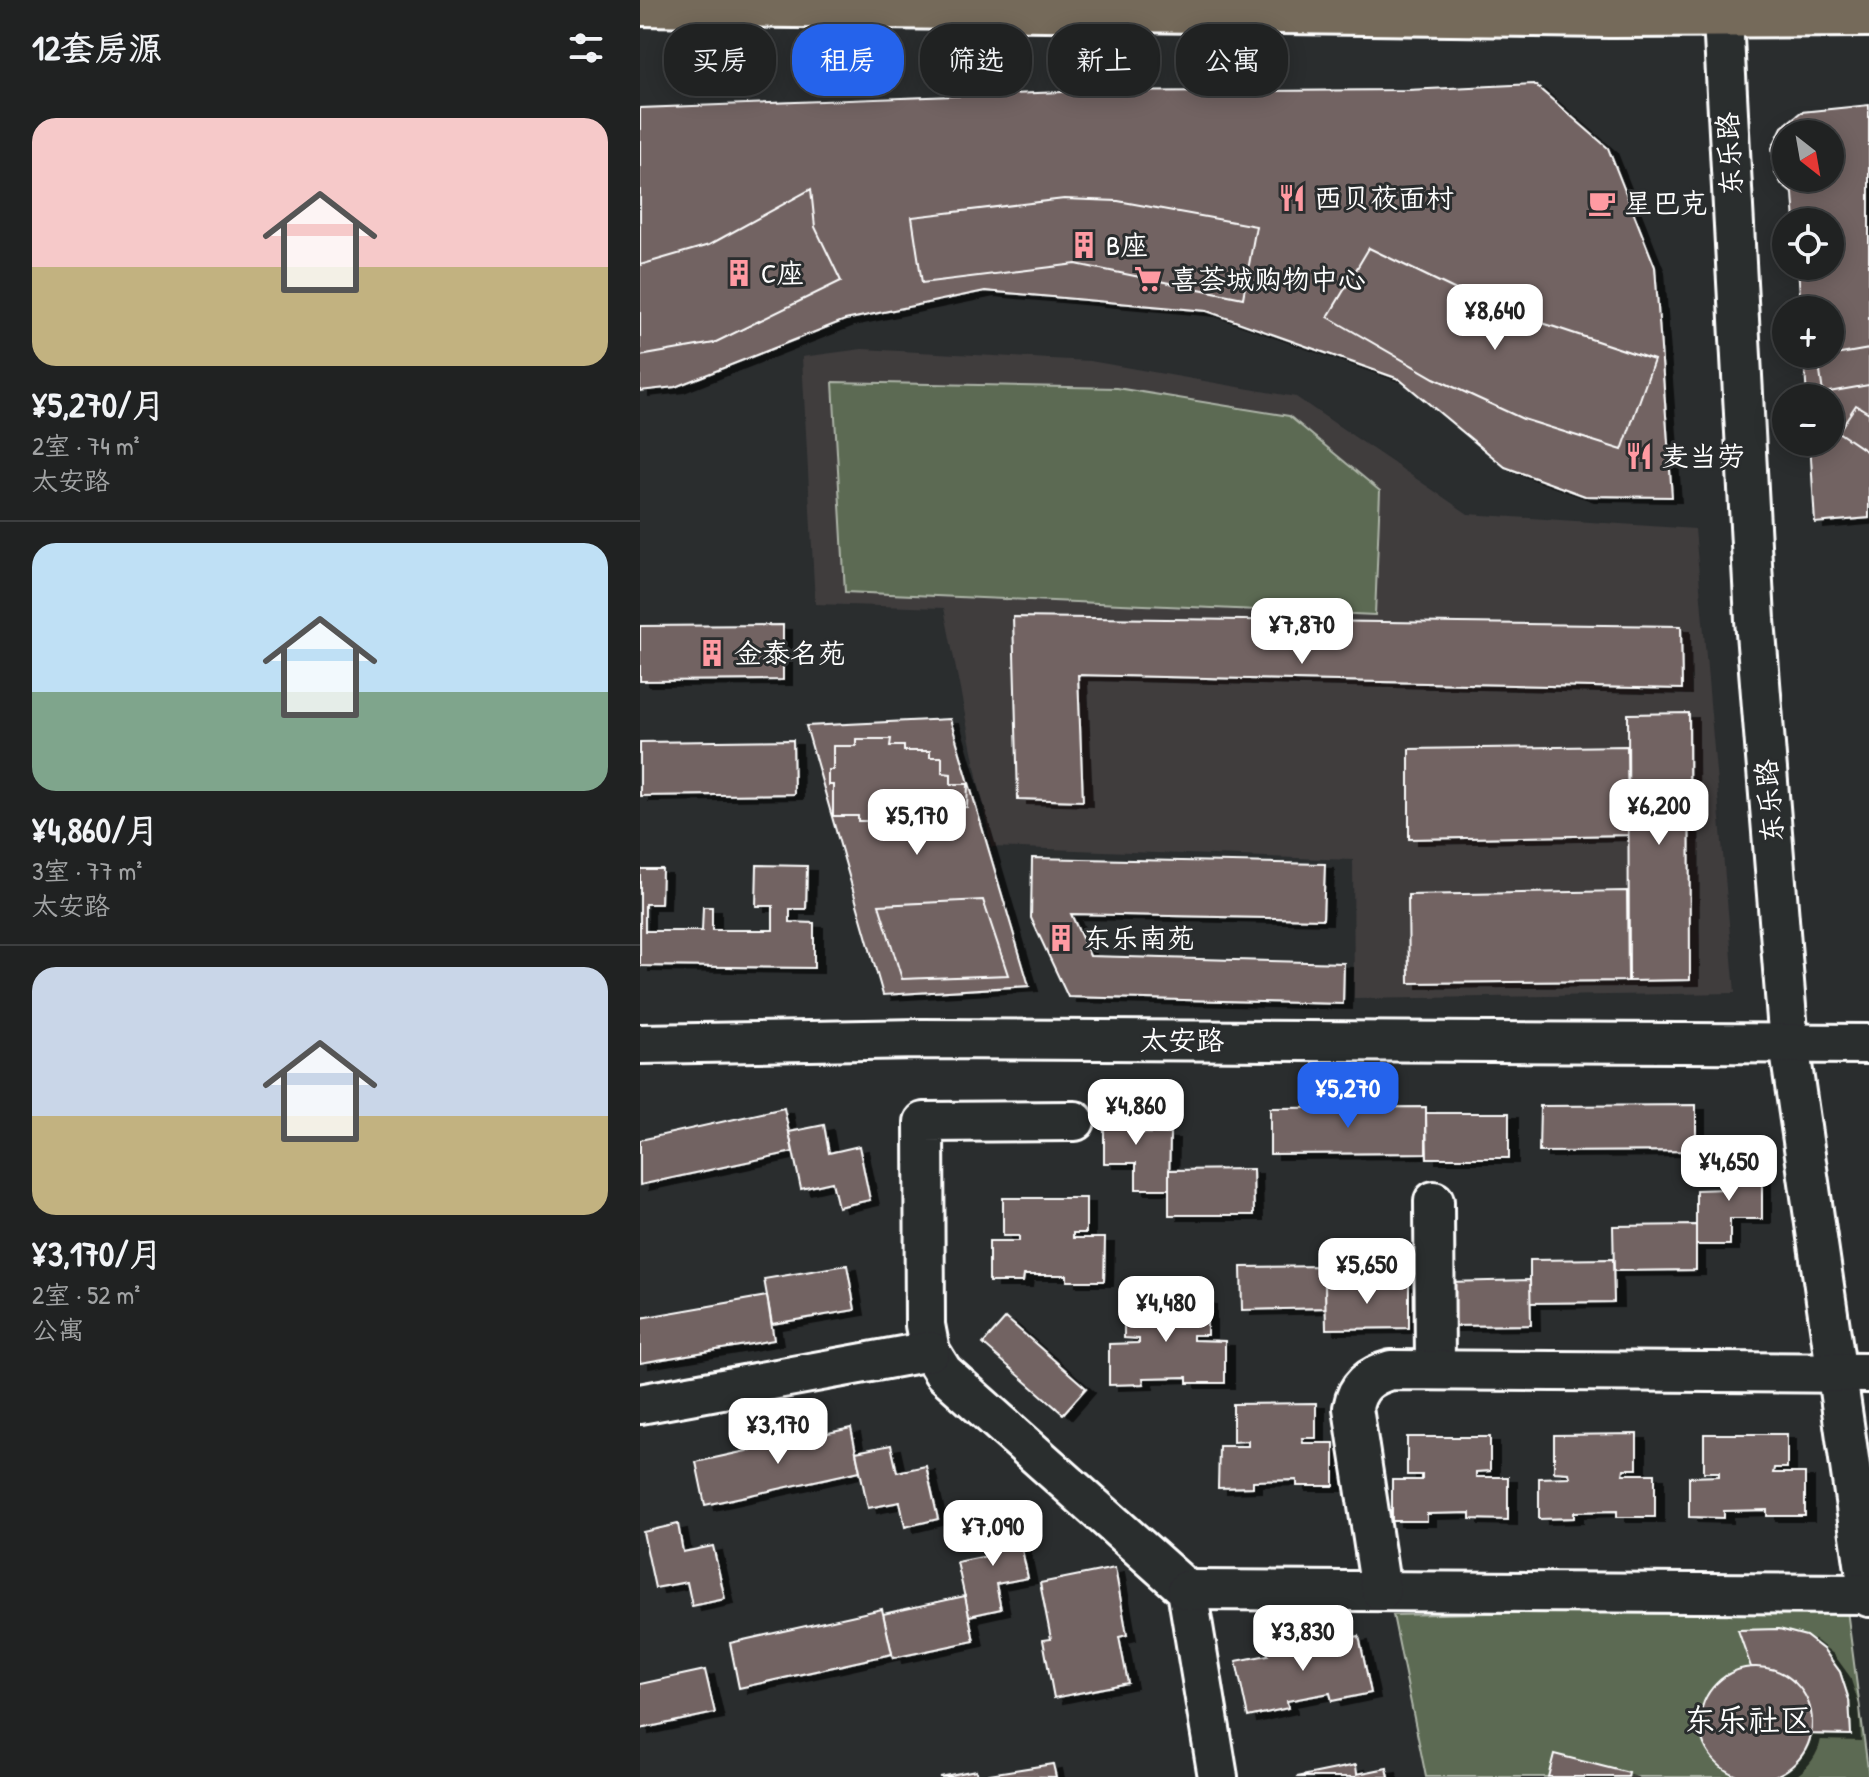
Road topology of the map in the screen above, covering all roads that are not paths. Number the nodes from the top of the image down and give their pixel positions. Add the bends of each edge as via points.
1 (821, 2) edge
2 (640, 3) edge
3 (1722, 8) edge
4 (1869, 14) edge
5 (640, 1044) edge
6 (1789, 1044) junction
7 (1869, 1044) edge
8 (1075, 1121) dead end
9 (1434, 1201) dead end
10 (930, 1351) junction
11 (1435, 1370) junction
12 (1854, 1373) edge
13 (640, 1404) edge
14 (1187, 1590) junction
15 (1381, 1591) junction
16 (1869, 1595) edge
17 (1218, 1777) edge

1 - 2 main road
1 - 3 main road
3 - 4 main road
3 - 6 street, 东乐路 via 1755,620
5 - 6 street, 太安路 via 921,1039
6 - 7 street, 太安路
6 - 12 street, 东乐路
8 - 10 street via 924,1122 925,1325
9 - 11 street
10 - 13 street
10 - 14 street via 943,1372
11 - 12 street
11 - 15 street via 1377,1374 1356,1395 1353,1408
12 - 16 street, 东乐路
14 - 15 street
14 - 17 street
15 - 16 street

